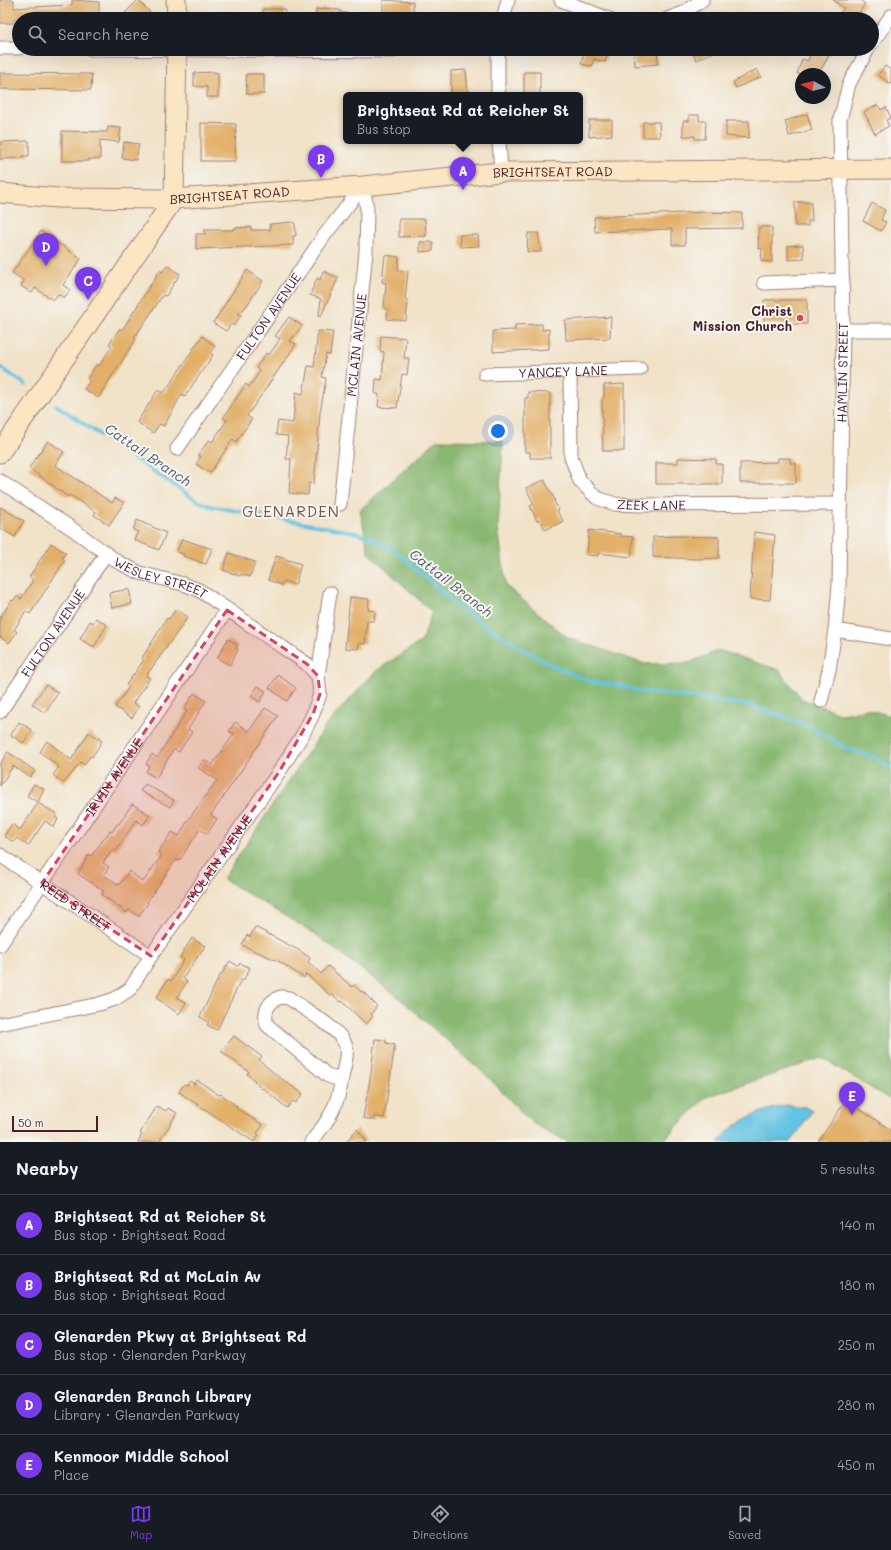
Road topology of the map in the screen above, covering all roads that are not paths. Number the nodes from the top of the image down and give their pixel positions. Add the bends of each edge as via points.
1 (176, 0) edge
2 (508, 0) edge
3 (561, 0) edge
4 (702, 0) edge
5 (176, 12) edge
6 (505, 12) edge
7 (591, 12) edge
8 (684, 12) edge
9 (891, 16) edge
10 (879, 33) edge
11 (0, 48) edge
12 (12, 48) edge
13 (177, 56) edge
14 (498, 56) edge
15 (864, 56) edge
16 (498, 92) edge
17 (500, 144) edge
18 (840, 169) junction
19 (891, 169) edge
20 (501, 172) junction
21 (363, 186) junction
22 (0, 193) edge
23 (174, 199) junction
24 (842, 280) junction
25 (764, 283) dead end
26 (843, 330) junction
27 (891, 330) edge
28 (640, 369) dead end
29 (570, 371) junction
30 (485, 374) dead end
31 (177, 449) dead end
32 (0, 453) edge
33 (0, 481) edge
34 (340, 504) dead end
35 (841, 504) junction
36 (106, 554) junction
37 (330, 594) dead end
38 (227, 610) junction
39 (835, 630) junction
40 (891, 639) edge
41 (318, 676) junction
42 (821, 701) dead end
43 (0, 712) edge
44 (0, 855) edge
45 (42, 883) junction
46 (0, 945) edge
47 (151, 956) junction
48 (0, 1024) edge
49 (342, 1077) junction
50 (311, 1142) edge

1 - 5 street
2 - 6 street
3 - 7 street
4 - 8 street
9 - 10 street
11 - 12 street
13 - 23 street
14 - 16 street
15 - 18 street, HAMLIN STREET via 849,84 842,108 839,133
17 - 20 street
18 - 19 street, BRIGHTSEAT ROAD
18 - 20 street, BRIGHTSEAT ROAD
18 - 24 street, HAMLIN STREET
20 - 21 street, BRIGHTSEAT ROAD
21 - 23 street, BRIGHTSEAT ROAD
21 - 31 street, FULTON AVENUE via 324,236
21 - 34 street, MCLAIN AVENUE via 367,232
22 - 23 street, BRIGHTSEAT ROAD via 58,198
23 - 32 street
24 - 25 street
24 - 26 street, HAMLIN STREET
26 - 27 street
26 - 35 street, HAMLIN STREET
28 - 29 street, YANCEY LANE
29 - 30 street, YANCEY LANE
29 - 35 street, ZEEK LANE via 571,457 580,481 597,498 615,504 641,505
33 - 36 street, WESLEY STREET
35 - 39 street, HAMLIN STREET
36 - 38 street, WESLEY STREET via 140,573 192,587
36 - 43 street, FULTON AVENUE
37 - 41 street, MCLAIN AVENUE
38 - 41 street, WESLEY STREET via 308,664
38 - 45 street, IRVIN AVENUE
39 - 40 street
39 - 42 street, HAMLIN STREET
41 - 47 street, MCLAIN AVENUE via 318,699 303,734
44 - 45 street, REED STREET
45 - 46 street, IRVIN AVENUE
45 - 47 street, REED STREET
47 - 48 street, MCLAIN AVENUE via 130,989 115,999
49 - 49 street via 328,1076 267,1025 266,1011 274,999 289,998 340,1035 346,1046
49 - 50 street via 336,1106

